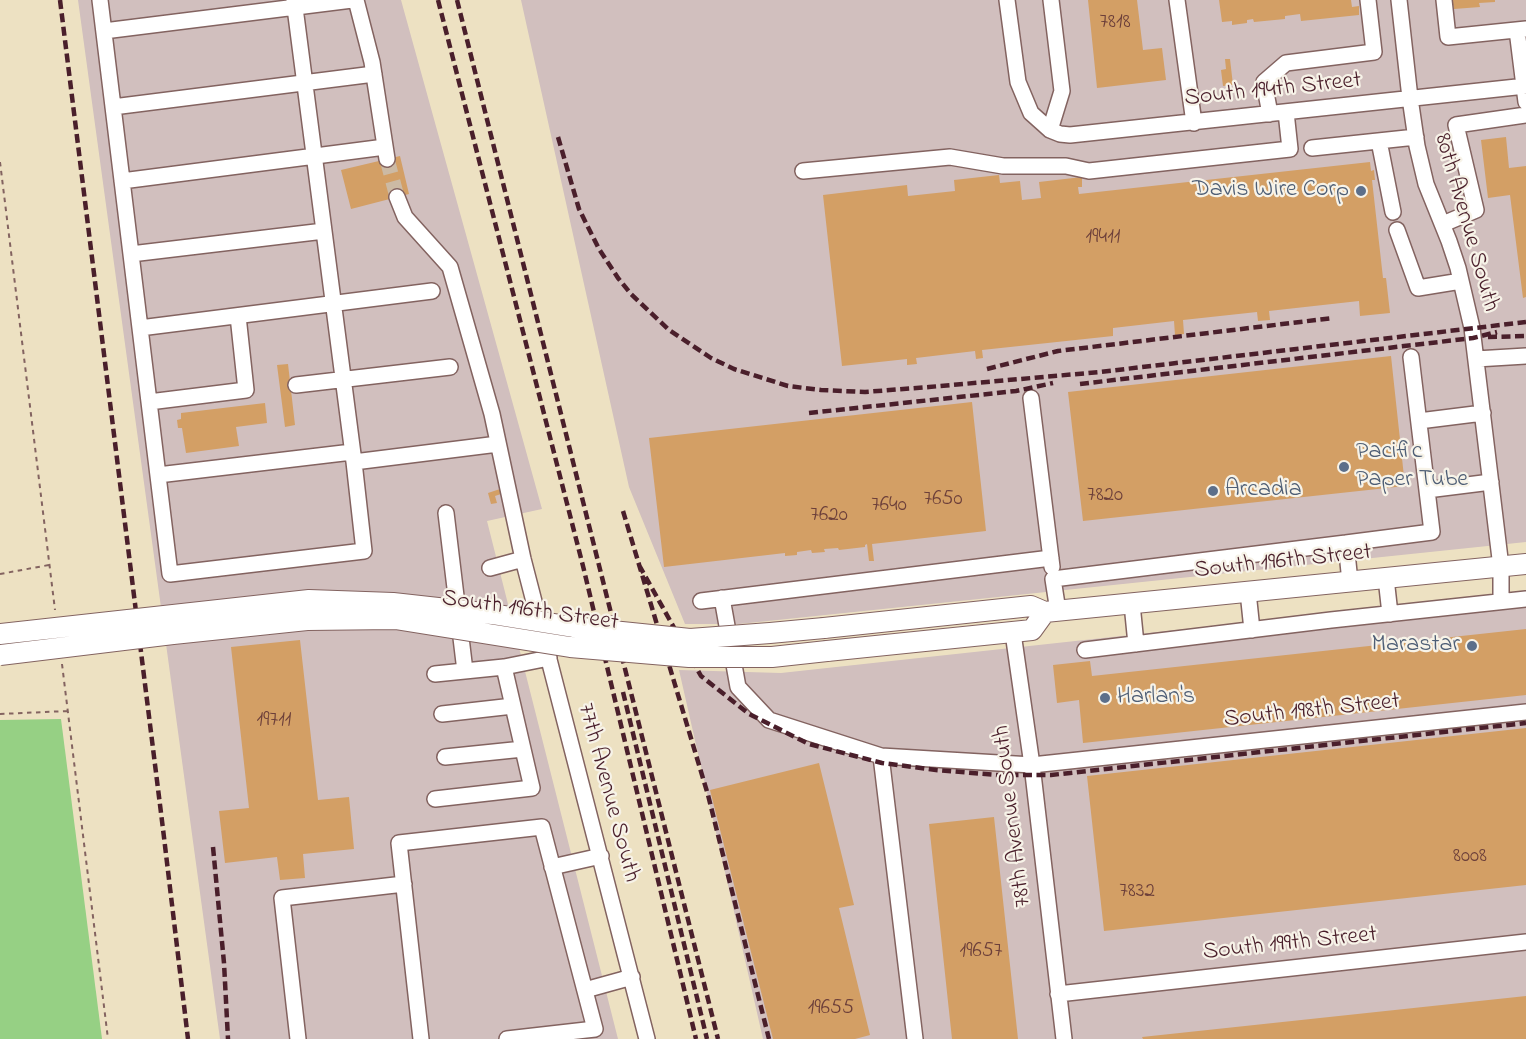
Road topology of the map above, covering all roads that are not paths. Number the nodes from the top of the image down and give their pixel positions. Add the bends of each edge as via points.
1 (100, 0) edge
2 (354, 0) edge
3 (1007, 0) edge
4 (1051, 0) edge
5 (1177, 0) edge
6 (1368, 0) edge
7 (1399, 0) edge
8 (1444, 0) edge
9 (295, 4) edge
10 (1522, 29) edge
11 (104, 31) junction
12 (374, 74) junction
13 (305, 83) junction
14 (1525, 86) edge
15 (1410, 98) junction
16 (1526, 102) edge
17 (113, 107) junction
18 (1286, 112) junction
19 (1270, 114) junction
20 (1526, 115) edge
21 (1194, 123) junction
22 (1050, 130) junction
23 (1416, 137) junction
24 (1379, 141) junction
25 (1312, 148) dead end
26 (315, 157) junction
27 (802, 171) dead end
28 (122, 181) junction
29 (397, 197) tunnel mouth
30 (1394, 213) dead end
31 (1443, 224) junction
32 (1397, 230) dead end
33 (324, 231) junction
34 (131, 254) junction
35 (1461, 281) junction
36 (432, 291) dead end
37 (333, 304) junction
38 (238, 316) junction
39 (140, 328) junction
40 (1526, 356) edge
41 (1411, 357) dead end
42 (1476, 359) junction
43 (450, 367) dead end
44 (343, 380) junction
45 (296, 385) dead end
46 (1031, 398) dead end
47 (149, 402) junction
48 (1483, 413) junction
49 (1419, 421) junction
50 (498, 444) junction
51 (353, 457) junction
52 (158, 475) junction
53 (1491, 482) junction
54 (1427, 490) junction
55 (446, 513) dead end
56 (1346, 543) junction
57 (1051, 558) junction
58 (523, 559) junction
59 (1526, 564) edge
60 (1501, 567) junction
61 (490, 568) dead end
62 (1386, 578) junction
63 (1053, 579) junction
64 (1350, 582) junction
65 (1248, 592) junction
66 (722, 598) junction
67 (1526, 599) edge
68 (701, 601) dead end
69 (1501, 601) junction
70 (1132, 603) junction
71 (1051, 612) junction
72 (1390, 614) junction
73 (1252, 630) junction
74 (1013, 633) junction
75 (0, 634) edge
76 (1136, 644) junction
77 (1086, 650) dead end
78 (0, 656) edge
79 (549, 658) junction
80 (504, 667) junction
81 (465, 671) junction
82 (435, 674) dead end
83 (513, 706) junction
84 (1526, 712) edge
85 (442, 714) dead end
86 (523, 749) junction
87 (881, 756) junction
88 (445, 757) dead end
89 (1032, 765) junction
90 (435, 799) dead end
91 (601, 855) junction
92 (552, 867) junction
93 (404, 884) junction
94 (1526, 942) edge
95 (632, 977) junction
96 (585, 990) junction
97 (1058, 994) junction
98 (298, 1039) edge
99 (421, 1039) edge
100 (507, 1039) edge
101 (647, 1039) edge
102 (915, 1039) edge
103 (1064, 1039) edge

1 - 11 street
2 - 9 street
2 - 12 street
3 - 22 street via 1018,82 1031,113
4 - 22 street via 1062,92
5 - 21 street
6 - 19 street via 1374,52 1286,63 1264,82
7 - 15 street, 80th Avenue South
8 - 10 street via 1448,37
9 - 11 street
9 - 13 street
10 - 14 street
11 - 17 street
12 - 13 street
12 - 26 street via 386,153
13 - 17 street
13 - 26 street
14 - 15 street, South 194th Street
14 - 16 street
15 - 18 street, South 194th Street
15 - 23 street, 80th Avenue South
17 - 28 street
18 - 19 street, South 194th Street
18 - 27 street via 1290,149 1089,171 1066,166 1003,166 950,158
19 - 21 street, South 194th Street
20 - 31 street via 1456,125 1476,210
21 - 22 street, South 194th Street via 1070,135
23 - 24 street
23 - 31 street, 80th Avenue South via 1426,184
24 - 25 street
24 - 30 street
26 - 28 street
26 - 33 street
28 - 34 street
29 - 50 street, 77th Avenue South via 405,217 450,267
31 - 35 street, 80th Avenue South
32 - 35 street via 1418,288
33 - 34 street
33 - 37 street
34 - 39 street
35 - 42 street, 80th Avenue South
36 - 37 street
37 - 38 street
37 - 44 street
38 - 39 street
38 - 47 street via 246,390
39 - 47 street
40 - 42 street
41 - 49 street
42 - 48 street, 80th Avenue South
43 - 44 street
44 - 45 street
44 - 51 street
46 - 57 street
47 - 52 street
48 - 49 street
48 - 53 street, 80th Avenue South
49 - 54 street
50 - 51 street
50 - 58 street, 77th Avenue South
51 - 52 street
51 - 52 street via 364,551 170,574
53 - 54 street
53 - 60 street, 80th Avenue South
54 - 56 street via 1432,532
55 - 81 street
56 - 63 street
56 - 64 street
57 - 63 street
57 - 66 street
58 - 61 street
58 - 79 street, 77th Avenue South
59 - 60 main road, South 196th Street
60 - 62 main road, South 196th Street
60 - 69 street, 80th Avenue South
62 - 64 main road, South 196th Street
62 - 72 street
63 - 71 street
64 - 65 main road, South 196th Street
65 - 70 main road, South 196th Street
65 - 73 street
66 - 68 street
66 - 87 street, South 198th Street via 738,687 769,720
67 - 69 street
69 - 72 street
70 - 71 main road, South 196th Street
70 - 76 street
71 - 74 main road, South 196th Street via 1032,630
71 - 75 main road, South 196th Street, bridge via 1031,606 690,639 393,603 309,600
72 - 73 street
73 - 76 street
74 - 78 main road, South 196th Street, bridge via 772,657 689,657 570,646 395,619 307,620
74 - 89 street, 78th Avenue South
76 - 77 street
79 - 80 street
79 - 91 street, 77th Avenue South
80 - 81 street
80 - 83 street
81 - 82 street
83 - 85 street
83 - 86 street
84 - 89 street, South 198th Street
86 - 88 street
86 - 90 street via 532,788
87 - 89 street, South 198th Street
87 - 102 street
89 - 97 street, 78th Avenue South
91 - 92 street
91 - 95 street, 77th Avenue South
92 - 93 street via 542,827 399,843
92 - 96 street
93 - 98 street via 282,898
93 - 99 street
94 - 97 street, South 199th Street
95 - 96 street
95 - 101 street, 77th Avenue South
96 - 100 street via 595,1029
97 - 103 street, 78th Avenue South

